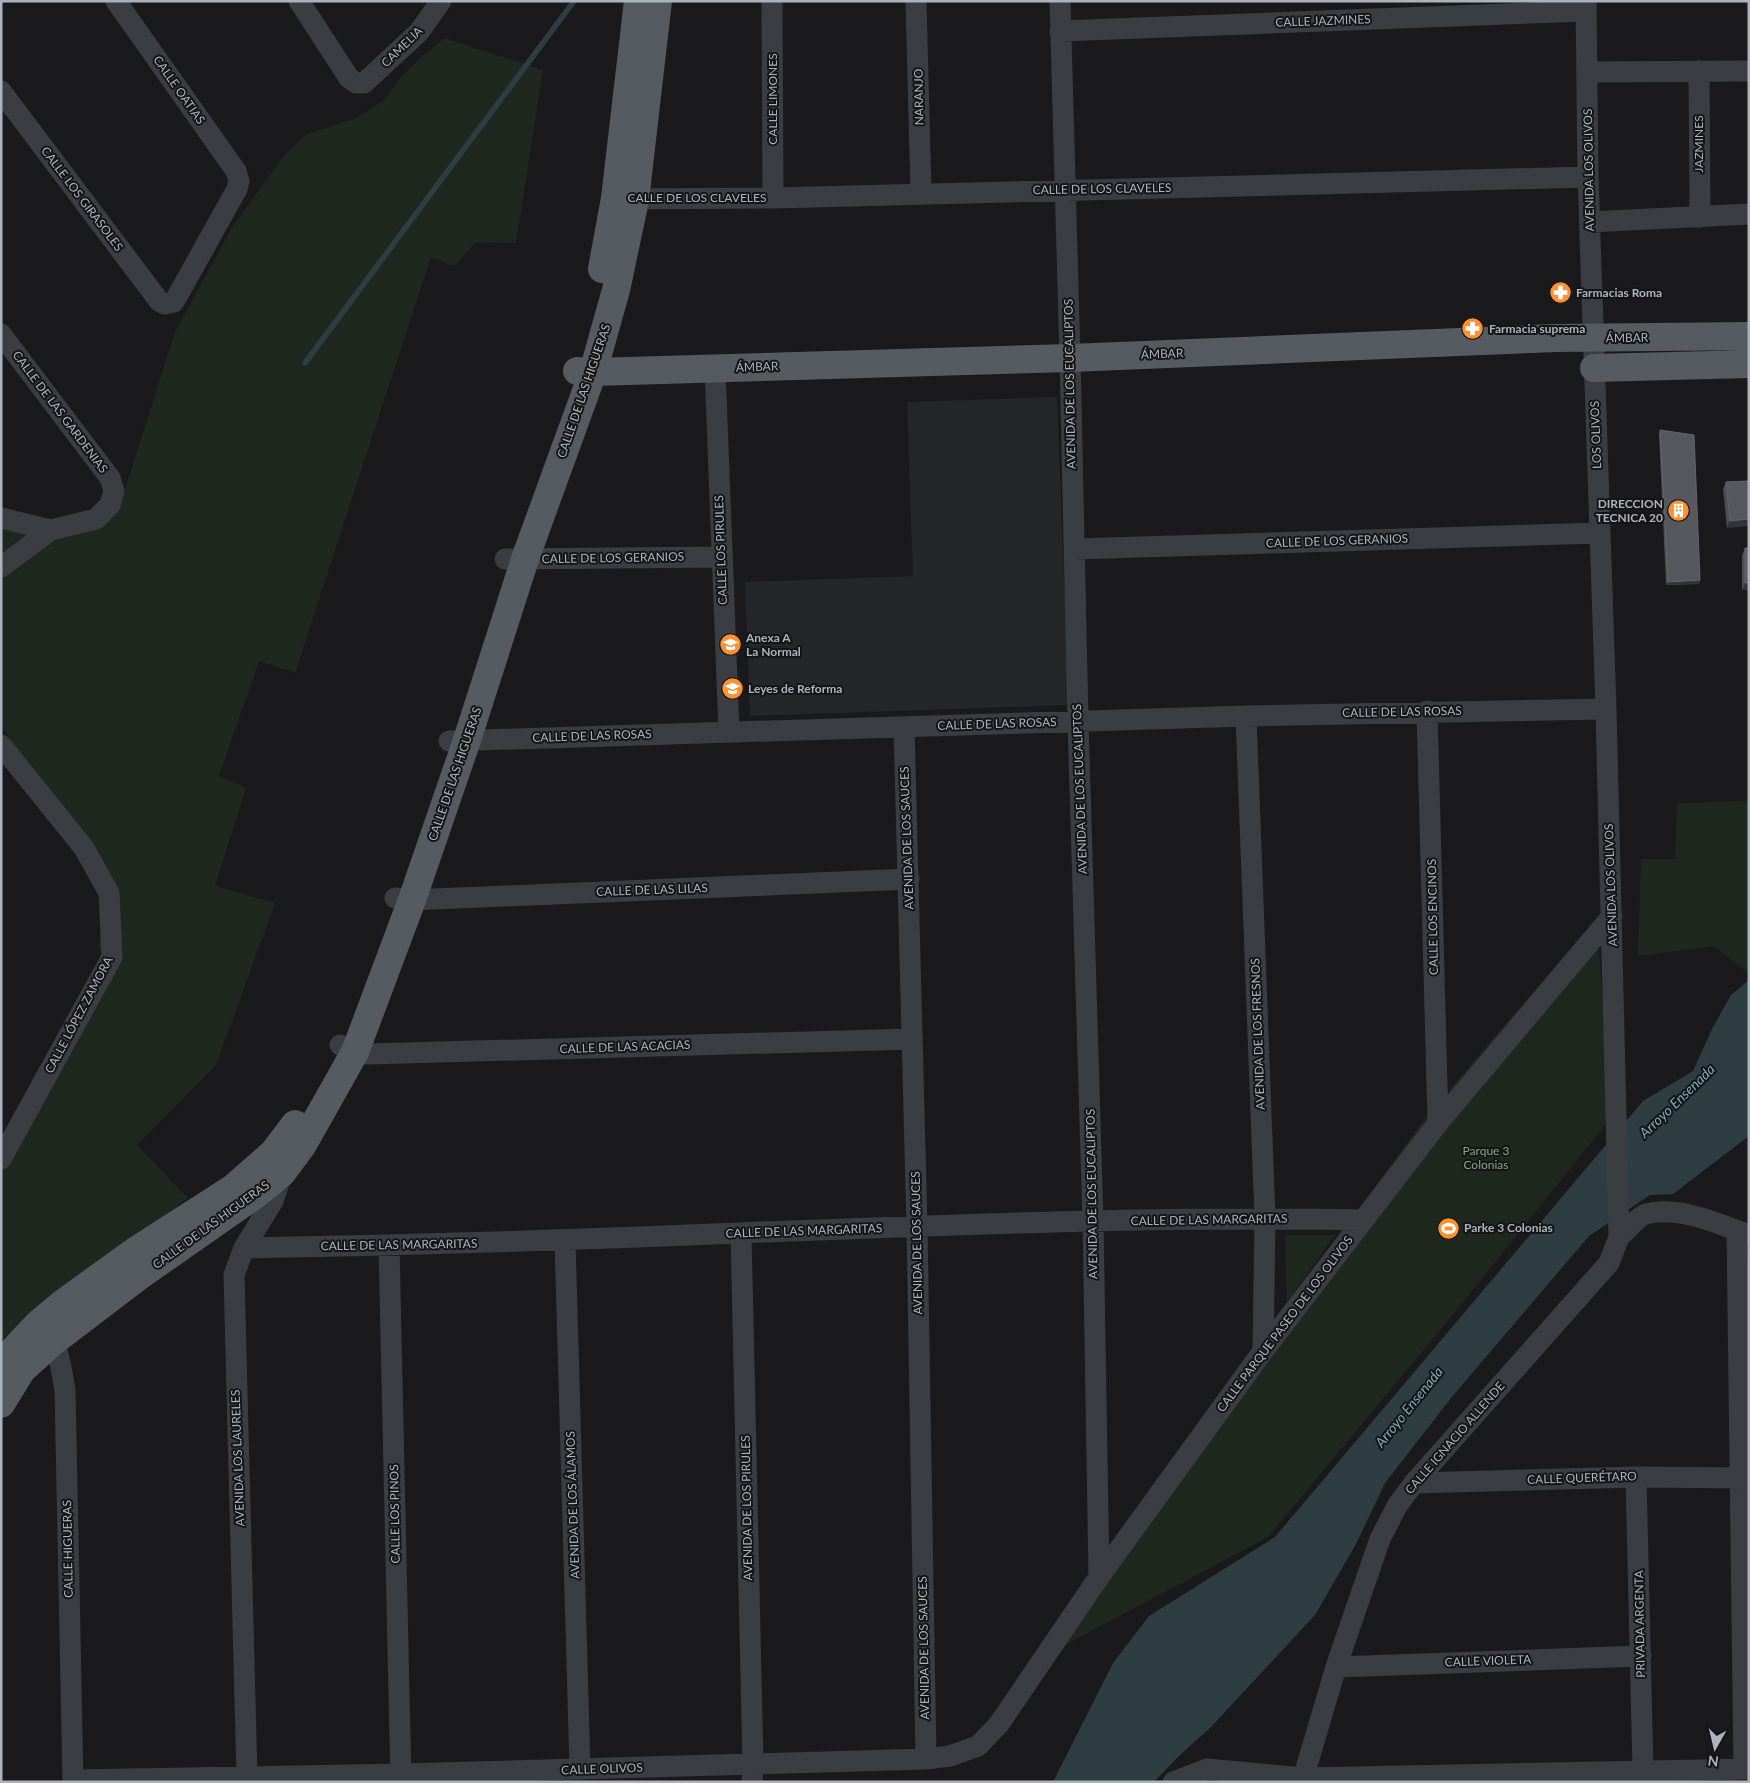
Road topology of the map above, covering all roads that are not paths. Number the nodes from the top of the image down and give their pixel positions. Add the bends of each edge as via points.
1 (116, 1) edge
2 (299, 1) edge
3 (441, 1) edge
4 (638, 1) edge
5 (658, 1) edge
6 (772, 1) edge
7 (916, 1) edge
8 (1060, 1) edge
9 (1586, 6) edge
10 (1060, 31) junction
11 (1699, 71) junction
12 (1749, 71) edge
13 (1587, 72) junction
14 (1, 91) edge
15 (1588, 177) junction
16 (1064, 190) junction
17 (921, 194) junction
18 (773, 198) junction
19 (625, 199) junction
20 (1749, 214) edge
21 (1700, 217) junction
22 (1590, 222) junction
23 (165, 304) joint
24 (1, 334) edge
25 (1749, 336) edge
26 (1593, 338) junction
27 (1070, 358) junction
28 (1749, 364) edge
29 (715, 368) junction
30 (1594, 368) junction
31 (584, 371) junction
32 (1, 518) edge
33 (51, 530) junction
34 (1599, 533) junction
35 (1074, 549) junction
36 (721, 557) junction
37 (515, 559) junction
38 (1, 567) edge
39 (1606, 709) junction
40 (1428, 711) junction
41 (1246, 716) junction
42 (1078, 721) junction
43 (904, 727) junction
44 (729, 732) junction
45 (458, 740) junction
46 (1, 745) edge
47 (909, 879) junction
48 (404, 899) junction
49 (1612, 916) junction
50 (912, 1039) junction
51 (348, 1049) junction
52 (1438, 1123) junction
53 (1, 1159) edge
54 (278, 1163) junction
55 (1265, 1218) junction
56 (1364, 1220) junction
57 (1093, 1221) junction
58 (917, 1226) junction
59 (741, 1233) junction
60 (1743, 1233) edge
61 (1620, 1237) junction
62 (565, 1240) junction
63 (389, 1246) junction
64 (244, 1248) junction
65 (47, 1332) junction
66 (1263, 1352) junction
67 (1, 1363) edge
68 (1, 1404) edge
69 (1636, 1477) junction
70 (1744, 1478) edge
71 (1414, 1483) junction
72 (1099, 1577) junction
73 (1641, 1656) junction
74 (1336, 1667) junction
75 (978, 1746) joint
76 (926, 1759) junction
77 (1746, 1769) edge
78 (580, 1770) junction
79 (1644, 1771) junction
80 (752, 1773) edge
81 (247, 1777) junction
82 (1599, 1777) edge
83 (401, 1778) edge
84 (1447, 1778) edge
85 (1382, 1779) edge
86 (1303, 1780) edge
87 (74, 1781) edge
88 (1173, 1782) edge

1 - 23 street, CALLE OATIAS via 236,171 239,181 174,302
2 - 3 street, CAMELIA via 349,78 356,83 364,83 419,32
4 - 19 main road, CALLE DE LAS HIGUERAS
5 - 19 main road, CALLE DE LAS HIGUERAS
6 - 18 street, CALLE LIMONES
7 - 17 street, NARANJO
8 - 10 street, AVENIDA DE LOS EUCALIPTOS
9 - 10 street, CALLE JAZMINES
9 - 13 street, AVENIDA LOS OLIVOS
10 - 16 street, AVENIDA DE LOS EUCALIPTOS
11 - 12 street
11 - 13 street
11 - 21 street, JAZMINES
13 - 15 street, AVENIDA LOS OLIVOS
14 - 23 street, CALLE LOS GIRASOLES via 159,301
15 - 16 street, CALLE DE LOS CLAVELES
15 - 22 street, AVENIDA LOS OLIVOS
16 - 17 street, CALLE DE LOS CLAVELES
16 - 27 street, AVENIDA DE LOS EUCALIPTOS
17 - 18 street, CALLE DE LOS CLAVELES
18 - 19 street, CALLE DE LOS CLAVELES
19 - 31 main road, CALLE DE LAS HIGUERAS via 593,316
20 - 21 street
21 - 22 street
22 - 26 street, AVENIDA LOS OLIVOS
24 - 33 street, CALLE DE LAS GARDENIAS via 110,478 114,491 110,505 96,519
25 - 26 main road, ÁMBAR
26 - 27 main road, ÁMBAR
26 - 30 street, LOS OLIVOS
27 - 29 main road, ÁMBAR
27 - 35 street, AVENIDA DE LOS EUCALIPTOS
28 - 30 main road
29 - 31 main road, ÁMBAR
29 - 36 street, CALLE LOS PIRULES
30 - 34 street, LOS OLIVOS
31 - 37 main road, CALLE DE LAS HIGUERAS
32 - 33 street
33 - 38 street
34 - 35 street, CALLE DE LOS GERANIOS
34 - 39 street, AVENIDA LOS OLIVOS
35 - 42 street, AVENIDA DE LOS EUCALIPTOS
36 - 37 street, CALLE DE LOS GERANIOS
36 - 44 street, CALLE LOS PIRULES
37 - 45 main road, CALLE DE LAS HIGUERAS
39 - 40 street, CALLE DE LAS ROSAS
39 - 49 street, AVENIDA LOS OLIVOS
40 - 41 street, CALLE DE LAS ROSAS
40 - 52 street, CALLE LOS ENCINOS
41 - 42 street, CALLE DE LAS ROSAS
41 - 55 street, AVENIDA DE LOS FRESNOS
42 - 43 street, CALLE DE LAS ROSAS
42 - 57 street, AVENIDA DE LOS EUCALIPTOS
43 - 44 street, CALLE DE LAS ROSAS
43 - 47 street, AVENIDA DE LOS SAUCES
44 - 45 street, CALLE DE LAS ROSAS
45 - 48 main road, CALLE DE LAS HIGUERAS
46 - 53 street, CALLE LÓPEZ ZAMORA via 84,848 109,893 112,957
47 - 48 street, CALLE DE LAS LILAS
47 - 50 street, AVENIDA DE LOS SAUCES
48 - 51 main road, CALLE DE LAS HIGUERAS
49 - 52 street, CALLE PARQUE PASEO DE LOS OLIVOS
49 - 61 street, AVENIDA LOS OLIVOS
50 - 51 street, CALLE DE LAS ACACIAS via 368,1054
50 - 58 street, AVENIDA DE LOS SAUCES
51 - 54 main road, CALLE DE LAS HIGUERAS via 300,1117
52 - 56 street, CALLE PARQUE PASEO DE LOS OLIVOS
54 - 64 street, AVENIDA LOS LAURELES via 273,1201
54 - 65 main road, CALLE DE LAS HIGUERAS via 233,1188 62,1303
55 - 56 street, CALLE DE LAS MARGARITAS
55 - 57 street, CALLE DE LAS MARGARITAS
55 - 66 street, AVENIDA DE LOS FRESNOS
56 - 66 street, CALLE PARQUE PASEO DE LOS OLIVOS
57 - 58 street, CALLE DE LAS MARGARITAS
57 - 72 street, AVENIDA DE LOS EUCALIPTOS
58 - 59 street, CALLE DE LAS MARGARITAS
58 - 76 street, AVENIDA DE LOS SAUCES
59 - 62 street, CALLE DE LAS MARGARITAS
59 - 80 street, AVENIDA DE LOS PIRULES
60 - 61 street via 1670,1211 1644,1214
60 - 70 street
61 - 71 street, CALLE IGNACIO ALLENDE via 1609,1263
62 - 63 street, CALLE DE LAS MARGARITAS
62 - 78 street, AVENIDA DE LOS ÁLAMOS
63 - 64 street, CALLE DE LAS MARGARITAS
63 - 83 street, CALLE LOS PINOS
64 - 81 street, AVENIDA LOS LAURELES via 234,1275 233,1290
65 - 67 main road, CALLE DE LAS HIGUERAS
65 - 68 main road, CALLE DE LAS HIGUERAS
65 - 87 street, CALLE HIGUERAS via 59,1356 65,1390
66 - 72 street, CALLE PARQUE PASEO DE LOS OLIVOS
69 - 70 street, CALLE QUERÉTARO
69 - 71 street, CALLE QUERÉTARO
69 - 73 street, PRIVADA ARGENTA
70 - 77 street
71 - 74 street, CALLE IGNACIO ALLENDE via 1397,1506 1380,1539
72 - 75 street, CALLE PARQUE PASEO DE LOS OLIVOS via 999,1724
73 - 74 street, CALLE VIOLETA
73 - 79 street, PRIVADA ARGENTA
74 - 86 street, CALLE IGNACIO ALLENDE
75 - 76 street, CALLE OLIVOS via 950,1756
76 - 80 street, CALLE OLIVOS
77 - 79 street
78 - 80 street, CALLE OLIVOS
78 - 83 street, CALLE OLIVOS
79 - 82 street
81 - 83 street, CALLE OLIVOS
81 - 87 street, CALLE OLIVOS
82 - 84 street
84 - 85 street
85 - 86 street
86 - 88 street via 1207,1769

